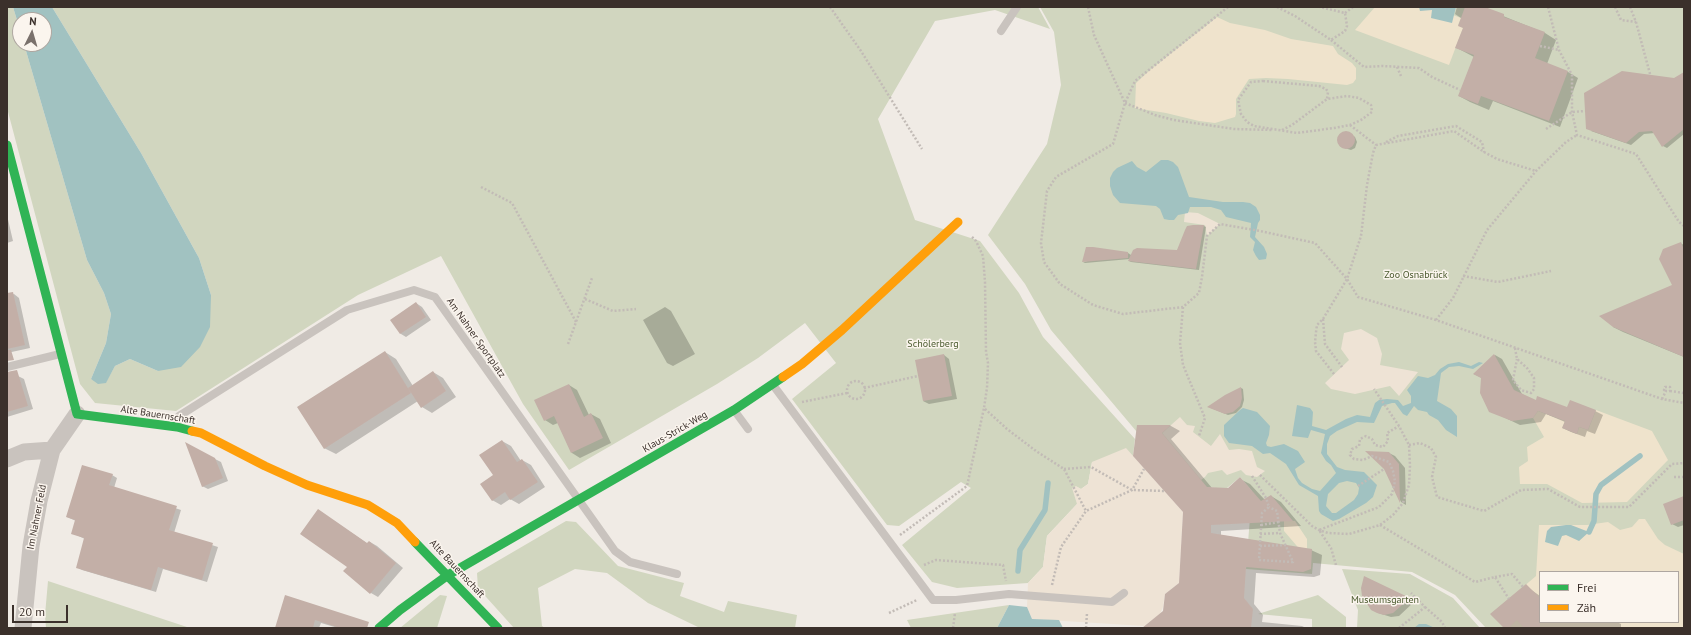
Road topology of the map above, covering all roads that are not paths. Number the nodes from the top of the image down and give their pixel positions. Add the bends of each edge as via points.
1 (1017, 7) edge
2 (1001, 31) dead end
3 (7, 145) edge
4 (958, 222) dead end
5 (60, 354) junction
6 (7, 367) edge
7 (773, 385) junction
8 (734, 410) junction
9 (77, 414) junction
10 (177, 427) junction
11 (748, 429) dead end
12 (52, 450) junction
13 (7, 459) edge
14 (579, 499) junction
15 (677, 574) dead end
16 (448, 575) junction
17 (1124, 593) dead end
18 (23, 628) edge
19 (379, 628) edge
20 (498, 628) edge

1 - 2 lane
3 - 5 street
4 - 7 street, Klaus-Strick-Weg via 842,330
5 - 6 lane
5 - 9 street
7 - 8 street, Klaus-Strick-Weg
7 - 17 lane via 933,600 1009,594 1112,602
8 - 11 lane
8 - 14 street, Klaus-Strick-Weg
9 - 10 street, Alte Bauernschaft
9 - 12 street, Im Nahner Feld
10 - 14 lane, Am Nahner Sportplatz via 179,416 347,310 414,290 435,297
10 - 16 street, Alte Bauernschaft via 201,432 307,485 368,505 397,523
12 - 13 street via 24,452
12 - 18 street, Im Nahner Feld via 32,538
14 - 15 lane, Am Nahner Sportplatz via 615,551 630,562
14 - 16 street, Klaus-Strick-Weg
16 - 19 street, Klaus-Strick-Weg
16 - 20 street, Alte Bauernschaft

